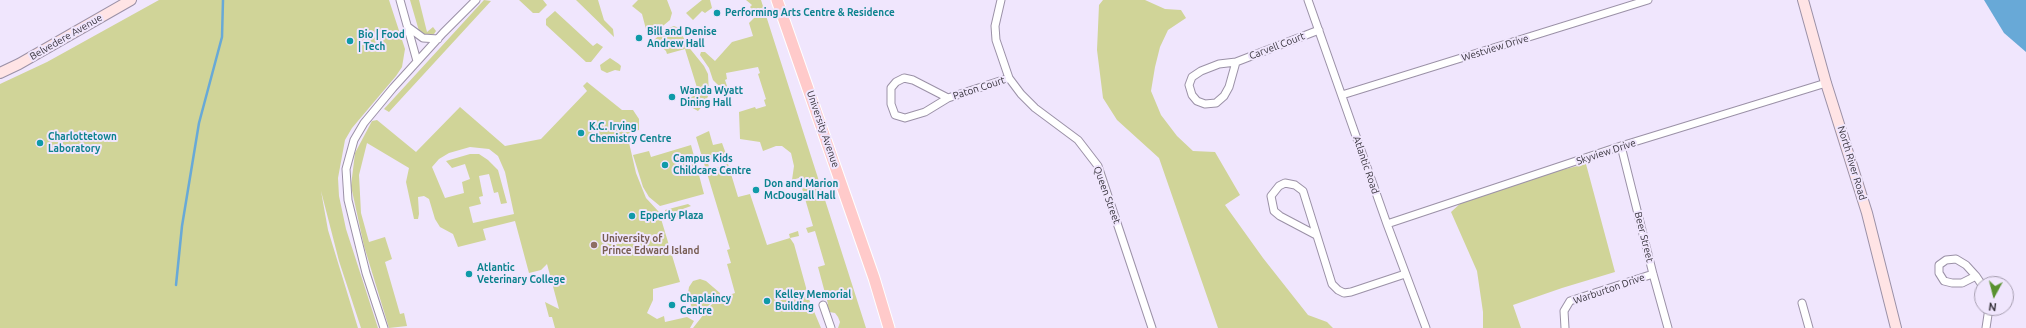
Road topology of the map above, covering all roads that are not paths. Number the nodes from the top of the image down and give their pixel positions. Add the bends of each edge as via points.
1 (131, 0) edge
2 (400, 0) edge
3 (476, 0) edge
4 (777, 0) edge
5 (1001, 0) edge
6 (1308, 0) edge
7 (1648, 0) edge
8 (1803, 0) edge
9 (408, 26) junction
10 (1319, 30) junction
11 (438, 38) junction
12 (417, 61) junction
13 (1236, 62) junction
14 (0, 73) edge
15 (1009, 78) junction
16 (1826, 83) junction
17 (1342, 95) junction
18 (948, 98) junction
19 (1621, 146) junction
20 (1387, 224) junction
21 (1316, 235) junction
22 (1405, 274) junction
23 (1653, 274) junction
24 (1976, 276) joint
25 (1802, 303) dead end
26 (823, 305) dead end
27 (1988, 316) edge
28 (384, 328) edge
29 (831, 328) edge
30 (889, 328) edge
31 (1152, 328) edge
32 (1426, 328) edge
33 (1565, 328) edge
34 (1668, 328) edge
35 (1808, 328) edge
36 (1896, 328) edge
37 (1986, 328) edge

1 - 14 main road, Belvedere Avenue
2 - 9 street
3 - 11 street
4 - 30 main road, University Avenue
5 - 15 street, Queen Street via 995,26 996,40
6 - 10 street, Atlantic Road
7 - 17 street, Westview Drive
8 - 16 main road, North River Road
9 - 11 street via 423,38
9 - 12 street
10 - 13 street, Carvell Court
10 - 17 street, Atlantic Road
11 - 12 street
12 - 28 street via 364,123 354,140 346,169 348,200 356,237
13 - 13 street, Carvell Court via 1219,64 1192,77 1189,85 1197,101 1206,104 1216,103 1224,96
15 - 18 street, Paton Court
15 - 31 street, Queen Street via 1035,108 1078,140 1098,166
16 - 19 street, Skyview Drive
16 - 36 main road, North River Road via 1867,213
17 - 20 street, Atlantic Road
18 - 18 street, Paton Court via 904,78 891,88 890,104 895,115 905,118 925,112
19 - 20 street, Skyview Drive
19 - 23 street, Beer Street
20 - 22 street, Atlantic Road
21 - 21 street via 1302,191 1296,185 1286,183 1279,186 1271,196 1274,211
21 - 22 street via 1332,284 1344,293
22 - 32 street, Atlantic Road
23 - 33 street, Warburton Drive via 1570,301 1564,311
23 - 34 street, Beer Street
24 - 24 street via 1956,259 1946,260 1939,265 1939,273 1944,280 1952,283
25 - 35 street
26 - 29 street
27 - 37 street

